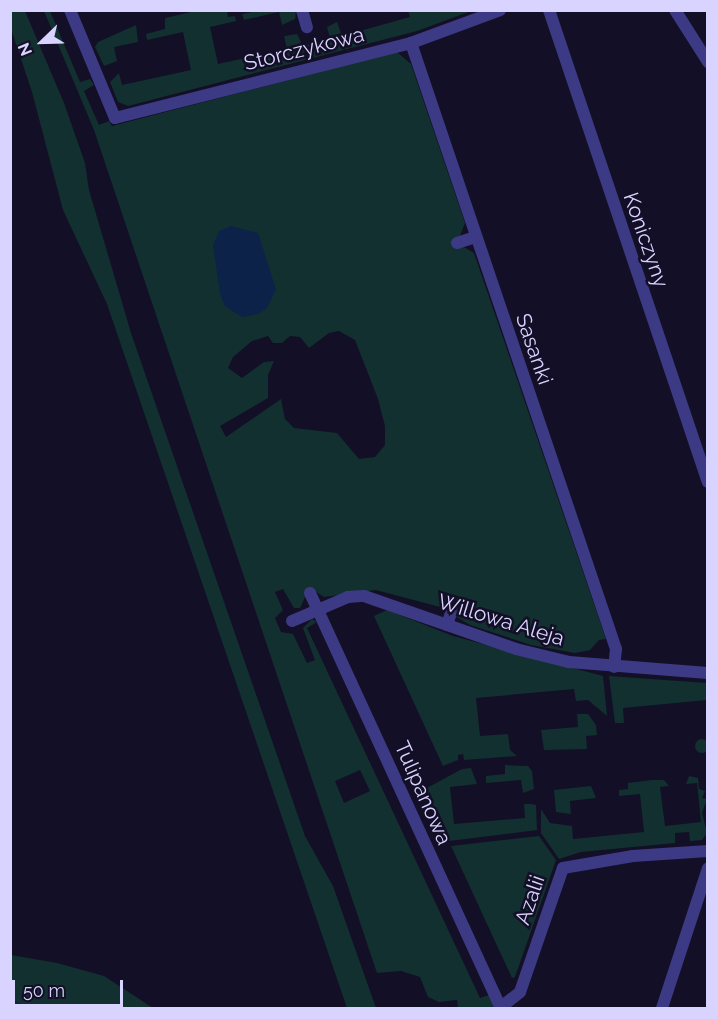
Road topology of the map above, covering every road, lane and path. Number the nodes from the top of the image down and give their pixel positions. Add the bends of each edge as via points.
1 (70, 10) edge
2 (302, 10) edge
3 (500, 10) edge
4 (549, 10) edge
5 (675, 10) edge
6 (307, 27) dead end
7 (411, 43) junction
8 (708, 62) edge
9 (476, 237) junction
10 (457, 243) dead end
11 (708, 482) edge
12 (310, 593) dead end
13 (319, 610) junction
14 (292, 621) dead end
15 (614, 667) junction
16 (708, 673) edge
17 (708, 851) edge
18 (708, 868) edge
19 (501, 1008) edge
20 (662, 1008) edge

1 - 7 street, Storczykowa via 115,118
2 - 6 street
3 - 7 street, Storczykowa
4 - 11 street, Koniczyny
5 - 8 street
7 - 9 street, Sasanki
9 - 10 street
9 - 15 street, Sasanki via 616,649
12 - 13 street, Tulipanowa
13 - 14 street, Willowa Aleja
13 - 15 street, Willowa Aleja via 348,597 364,596 449,619 529,652
13 - 19 street, Tulipanowa
15 - 16 street, Willowa Aleja
17 - 19 street, Azalii via 622,858 563,868 520,992
18 - 20 street

